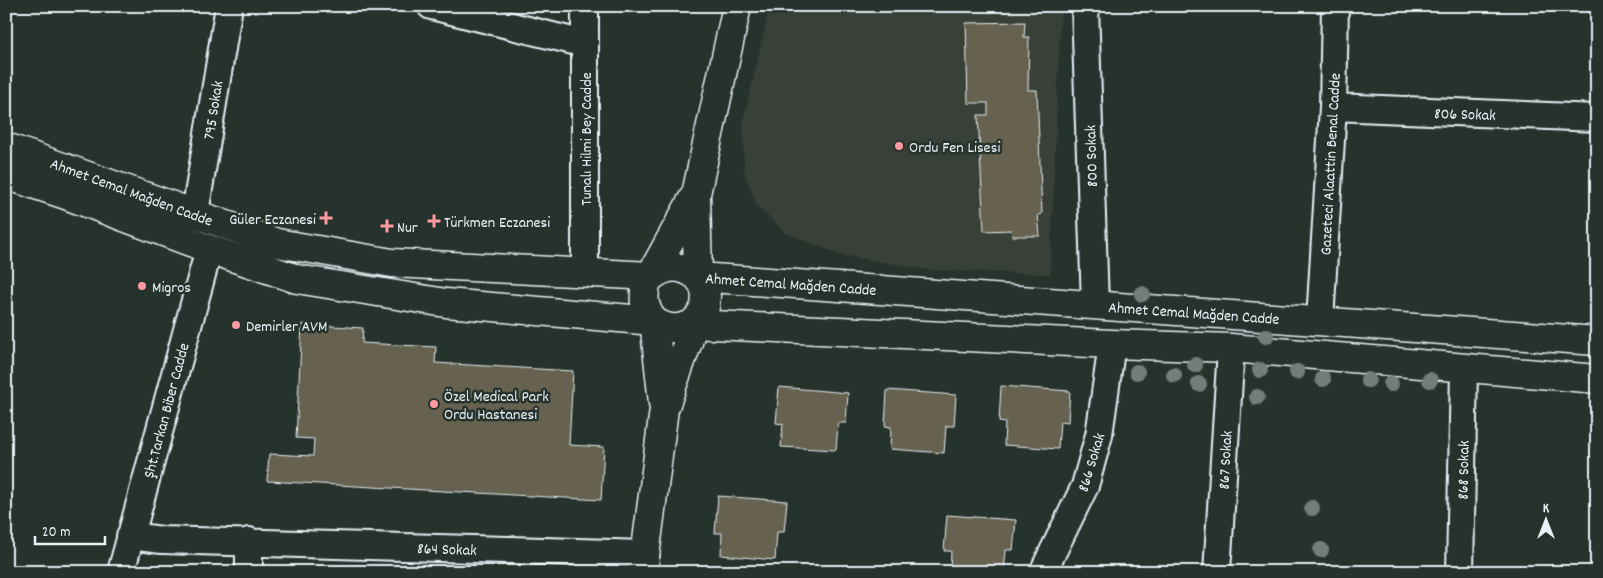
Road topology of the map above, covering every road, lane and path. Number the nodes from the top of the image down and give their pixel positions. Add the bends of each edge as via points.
1 (228, 6) edge
2 (431, 6) edge
3 (585, 6) edge
4 (737, 6) edge
5 (1085, 6) edge
6 (1335, 6) edge
7 (585, 44) junction
8 (1333, 108) junction
9 (1597, 118) edge
10 (6, 147) edge
11 (6, 175) edge
12 (696, 194) junction
13 (196, 213) junction
14 (209, 249) junction
15 (585, 272) junction
16 (652, 276) junction
17 (698, 277) junction
18 (1095, 305) junction
19 (654, 321) junction
20 (1320, 321) junction
21 (692, 324) junction
22 (1597, 340) edge
23 (1112, 344) junction
24 (1231, 348) junction
25 (1464, 369) junction
26 (1597, 379) edge
27 (664, 409) junction
28 (130, 536) junction
29 (249, 541) junction
30 (644, 563) edge
31 (121, 572) edge
32 (249, 572) edge
33 (1043, 572) edge
34 (1217, 572) edge
35 (1460, 572) edge

1 - 13 street, 795 Sokak
2 - 7 street
3 - 7 street, Tunalı Hilmi Bey Cadde
4 - 12 main road
5 - 18 street, 800 Sokak
6 - 8 street, Gazeteci Alaattin Benal Cadde
7 - 15 street, Tunalı Hilmi Bey Cadde
8 - 9 street, 806 Sokak
8 - 20 street, Gazeteci Alaattin Benal Cadde
10 - 13 main road, Ahmet Cemal Mağden Cadde
11 - 14 main road, Ahmet Cemal Mağden Cadde
12 - 16 main road
12 - 17 main road
13 - 15 main road, Ahmet Cemal Mağden Cadde via 276,244 392,263
14 - 19 main road, Ahmet Cemal Mağden Cadde via 297,279 446,302
14 - 28 street, Şht.Tarkan Biber Cadde
15 - 16 main road, Ahmet Cemal Mağden Cadde
16 - 17 main road, Ahmet Cemal Mağden Cadde via 660,270 680,267
16 - 19 main road via 646,284 644,304
17 - 18 main road, Ahmet Cemal Mağden Cadde
17 - 21 main road via 704,286 705,307
18 - 20 main road, Ahmet Cemal Mağden Cadde
19 - 21 main road, Ahmet Cemal Mağden Cadde via 672,329
19 - 27 main road
20 - 22 main road, Ahmet Cemal Mağden Cadde
21 - 23 main road, Ahmet Cemal Mağden Cadde
21 - 27 main road
23 - 24 main road, Ahmet Cemal Mağden Cadde
23 - 33 street, 866 Sokak via 1099,435 1085,486
24 - 25 main road, Ahmet Cemal Mağden Cadde
24 - 34 street, 867 Sokak
25 - 26 main road, Ahmet Cemal Mağden Cadde
25 - 35 street, 868 Sokak
27 - 30 main road
28 - 29 street, 864 Sokak via 162,540
28 - 31 street, Şht.Tarkan Biber Cadde
29 - 30 street, 864 Sokak
29 - 32 street

